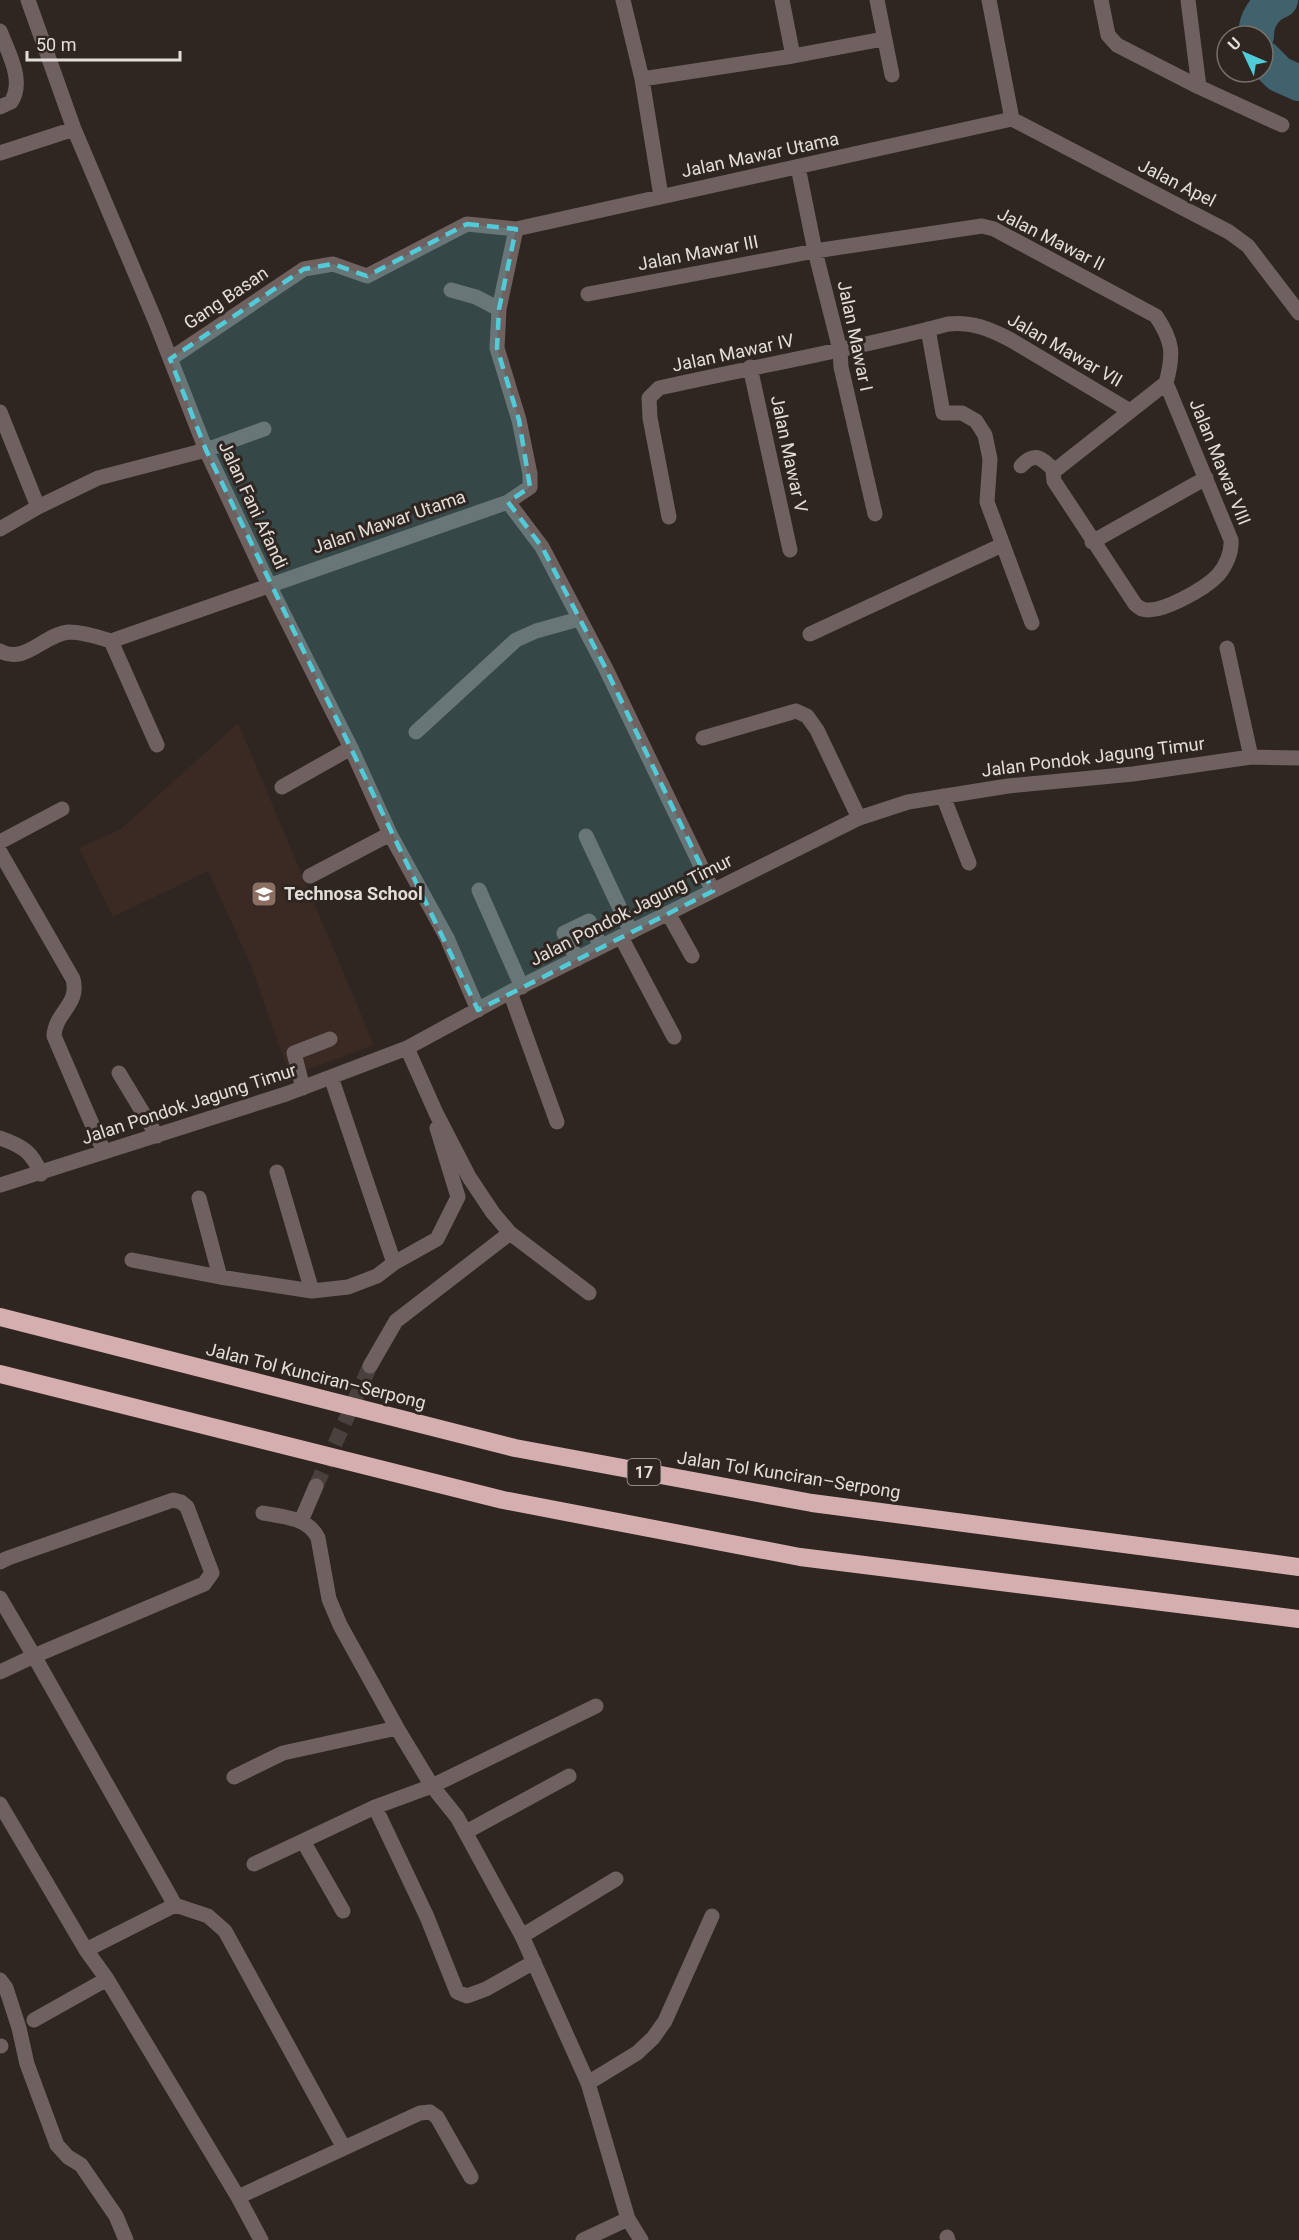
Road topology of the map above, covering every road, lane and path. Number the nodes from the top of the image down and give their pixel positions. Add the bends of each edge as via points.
1 (28, 0) edge
2 (623, 0) edge
3 (782, 0) edge
4 (877, 0) edge
5 (989, 0) edge
6 (1101, 0) edge
7 (1188, 0) edge
8 (0, 31) edge
9 (883, 39) junction
10 (794, 57) junction
11 (892, 75) dead end
12 (642, 79) junction
13 (1199, 87) junction
14 (0, 107) edge
15 (1012, 119) junction
16 (1282, 125) dead end
17 (74, 129) junction
18 (0, 153) edge
19 (798, 167) junction
20 (661, 196) junction
21 (516, 229) junction
22 (815, 251) junction
23 (304, 268) joint
24 (451, 290) dead end
25 (588, 294) dead end
26 (499, 309) junction
27 (1299, 313) edge
28 (928, 329) junction
29 (840, 350) junction
30 (170, 359) junction
31 (750, 367) junction
32 (1166, 383) junction
33 (1130, 411) junction
34 (0, 412) edge
35 (264, 429) dead end
36 (206, 450) junction
37 (1021, 466) dead end
38 (1054, 470) junction
39 (1206, 478) junction
40 (508, 502) junction
41 (38, 507) junction
42 (874, 514) dead end
43 (669, 517) dead end
44 (0, 529) edge
45 (1092, 542) junction
46 (1002, 545) junction
47 (790, 550) dead end
48 (269, 585) junction
49 (579, 619) junction
50 (1032, 623) dead end
51 (810, 634) dead end
52 (111, 641) junction
53 (1227, 648) dead end
54 (4, 653) edge
55 (416, 732) dead end
56 (703, 738) dead end
57 (157, 745) dead end
58 (351, 748) junction
59 (1251, 757) junction
60 (1299, 758) edge
61 (282, 787) dead end
62 (943, 796) junction
63 (62, 809) dead end
64 (859, 818) junction
65 (390, 834) junction
66 (586, 836) dead end
67 (0, 842) edge
68 (0, 852) edge
69 (969, 863) dead end
70 (310, 876) dead end
71 (479, 890) dead end
72 (713, 891) junction
73 (668, 913) junction
74 (626, 934) junction
75 (601, 947) junction
76 (692, 956) dead end
77 (577, 959) junction
78 (516, 990) junction
79 (478, 1010) junction
80 (674, 1037) dead end
81 (330, 1039) dead end
82 (407, 1048) junction
83 (119, 1073) dead end
84 (331, 1077) junction
85 (303, 1088) junction
86 (557, 1122) dead end
87 (436, 1128) dead end
88 (157, 1136) junction
89 (0, 1138) edge
90 (104, 1152) junction
91 (277, 1172) dead end
92 (41, 1174) junction
93 (0, 1185) edge
94 (199, 1198) dead end
95 (510, 1233) junction
96 (132, 1260) dead end
97 (394, 1263) junction
98 (219, 1277) junction
99 (312, 1292) junction
100 (589, 1293) dead end
101 (0, 1317) edge
102 (370, 1366) tunnel mouth
103 (0, 1374) edge
104 (316, 1486) tunnel mouth
105 (263, 1513) dead end
106 (302, 1521) junction
107 (0, 1562) edge
108 (1299, 1567) edge
109 (0, 1598) edge
110 (1299, 1619) edge
111 (34, 1656) junction
112 (0, 1672) edge
113 (596, 1706) dead end
114 (397, 1728) junction
115 (569, 1776) dead end
116 (234, 1777) dead end
117 (432, 1786) junction
118 (0, 1804) edge
119 (375, 1807) junction
120 (466, 1832) junction
121 (303, 1841) junction
122 (254, 1864) dead end
123 (616, 1879) dead end
124 (175, 1905) junction
125 (343, 1911) dead end
126 (712, 1916) dead end
127 (522, 1936) junction
128 (86, 1950) junction
129 (534, 1962) junction
130 (107, 1979) junction
131 (0, 1980) edge
132 (34, 2020) dead end
133 (588, 2083) junction
134 (344, 2148) junction
135 (471, 2176) dead end
136 (238, 2197) junction
137 (628, 2219) junction
138 (126, 2240) edge
139 (261, 2240) edge
140 (583, 2240) edge
141 (641, 2240) edge

1 - 17 street, Jalan Fani Afandi
2 - 12 street
3 - 10 street
4 - 9 street
5 - 15 street
6 - 13 street via 1108,35 1117,45
7 - 13 street
8 - 14 street via 17,87 11,102
9 - 10 street
9 - 11 street
10 - 12 street
12 - 20 street
13 - 16 street
15 - 19 street, Jalan Mawar Utama
15 - 27 street, Jalan Apel via 1229,232 1248,246
17 - 18 street
17 - 30 street, Jalan Fani Afandi
19 - 20 street, Jalan Mawar Utama
19 - 22 street, Jalan Mawar I
20 - 21 street, Jalan Mawar Utama
21 - 23 street, Jalan Mawar Utama via 467,224 367,276 333,264
21 - 26 street, Jalan Mawar Utama
22 - 25 street, Jalan Mawar III
22 - 29 street, Jalan Mawar I
22 - 32 street, Jalan Mawar II via 973,227 994,229 1156,316 1170,340 1172,357
23 - 30 street, Gang Basan
24 - 26 street
26 - 40 street, Jalan Mawar Utama via 497,348 519,420 530,474 530,487
28 - 29 street, Jalan Mawar VII
28 - 33 street, Jalan Mawar VII via 962,322 993,330
28 - 46 street via 944,413 962,413 976,421 985,435 990,459 987,502
29 - 31 street, Jalan Mawar IV
29 - 42 street, Jalan Mawar I
30 - 36 street, Jalan Fani Afandi
31 - 43 street, Jalan Mawar IV via 660,388 649,398
31 - 47 street, Jalan Mawar V
32 - 33 street
32 - 39 street, Jalan Mawar VIII
33 - 38 street
34 - 41 street
35 - 36 street
36 - 41 street via 98,478
36 - 48 street, Jalan Fani Afandi
37 - 38 street via 1034,457
38 - 45 street, Jalan Mawar VIII via 1054,482
39 - 45 street
39 - 45 street, Jalan Mawar VIII via 1232,548 1218,575 1197,591 1159,609 1141,609
40 - 48 street, Jalan Mawar Utama
40 - 49 street via 542,547
41 - 44 street
46 - 50 street
46 - 51 street
48 - 52 street, Jalan Mawar Utama
48 - 58 street, Jalan Fani Afandi
49 - 55 street via 516,640
49 - 72 street
52 - 54 street via 69,632 17,656
52 - 57 street
53 - 59 street
56 - 64 street via 801,712 817,730
58 - 61 street
58 - 65 street, Jalan Fani Afandi
59 - 60 street, Jalan Pondok Jagung Timur
59 - 62 street, Jalan Pondok Jagung Timur
62 - 64 street, Jalan Pondok Jagung Timur via 908,802
62 - 69 street
63 - 67 street
64 - 72 street, Jalan Pondok Jagung Timur
65 - 70 street
65 - 79 street, Jalan Fani Afandi via 447,938
66 - 74 street
68 - 90 street via 73,979 76,991 54,1025 54,1036
71 - 78 street
72 - 73 street, Jalan Pondok Jagung Timur
73 - 74 street, Jalan Pondok Jagung Timur
73 - 76 street
74 - 75 street, Jalan Pondok Jagung Timur
74 - 80 street
75 - 77 street, Jalan Pondok Jagung Timur
75 - 77 street via 589,921 564,933
77 - 78 street, Jalan Pondok Jagung Timur
78 - 79 street, Jalan Pondok Jagung Timur
78 - 86 street
79 - 82 street, Jalan Pondok Jagung Timur
81 - 85 street via 294,1053
82 - 84 street, Jalan Pondok Jagung Timur
82 - 95 street via 469,1177
83 - 88 street
84 - 85 street, Jalan Pondok Jagung Timur
84 - 97 street
85 - 88 street, Jalan Pondok Jagung Timur
87 - 97 street via 458,1197 438,1239
88 - 90 street, Jalan Pondok Jagung Timur
89 - 92 street via 29,1152
90 - 92 street, Jalan Pondok Jagung Timur
91 - 99 street
92 - 93 street, Jalan Pondok Jagung Timur
94 - 98 street
95 - 100 street
95 - 102 street via 396,1321
96 - 98 street
97 - 99 street via 377,1276 348,1287
98 - 99 street
101 - 108 highway, Jalan Tol Kunciran–Serpong / 17 via 515,1448 812,1503
103 - 110 highway via 503,1500 800,1557
104 - 106 street
105 - 106 street
106 - 114 street via 318,1538 332,1609
107 - 111 street via 173,1500 187,1507 212,1573 204,1584
109 - 111 street
111 - 112 street
111 - 124 street
113 - 117 street
114 - 116 street via 283,1753
114 - 117 street
115 - 120 street
117 - 119 street
117 - 120 street
118 - 128 street
119 - 121 street
119 - 129 street via 457,1992 467,1996 486,1989
120 - 127 street
121 - 122 street
121 - 125 street
123 - 127 street
124 - 128 street
124 - 134 street via 208,1916 225,1932
126 - 133 street via 665,2021 653,2038 637,2053
127 - 129 street
128 - 130 street
129 - 133 street
130 - 132 street
130 - 136 street
131 - 138 street via 20,2028 27,2064 57,2145 81,2165 116,2216
133 - 137 street
134 - 135 street via 430,2112 437,2116
134 - 136 street
136 - 139 street
137 - 140 street
137 - 141 street

